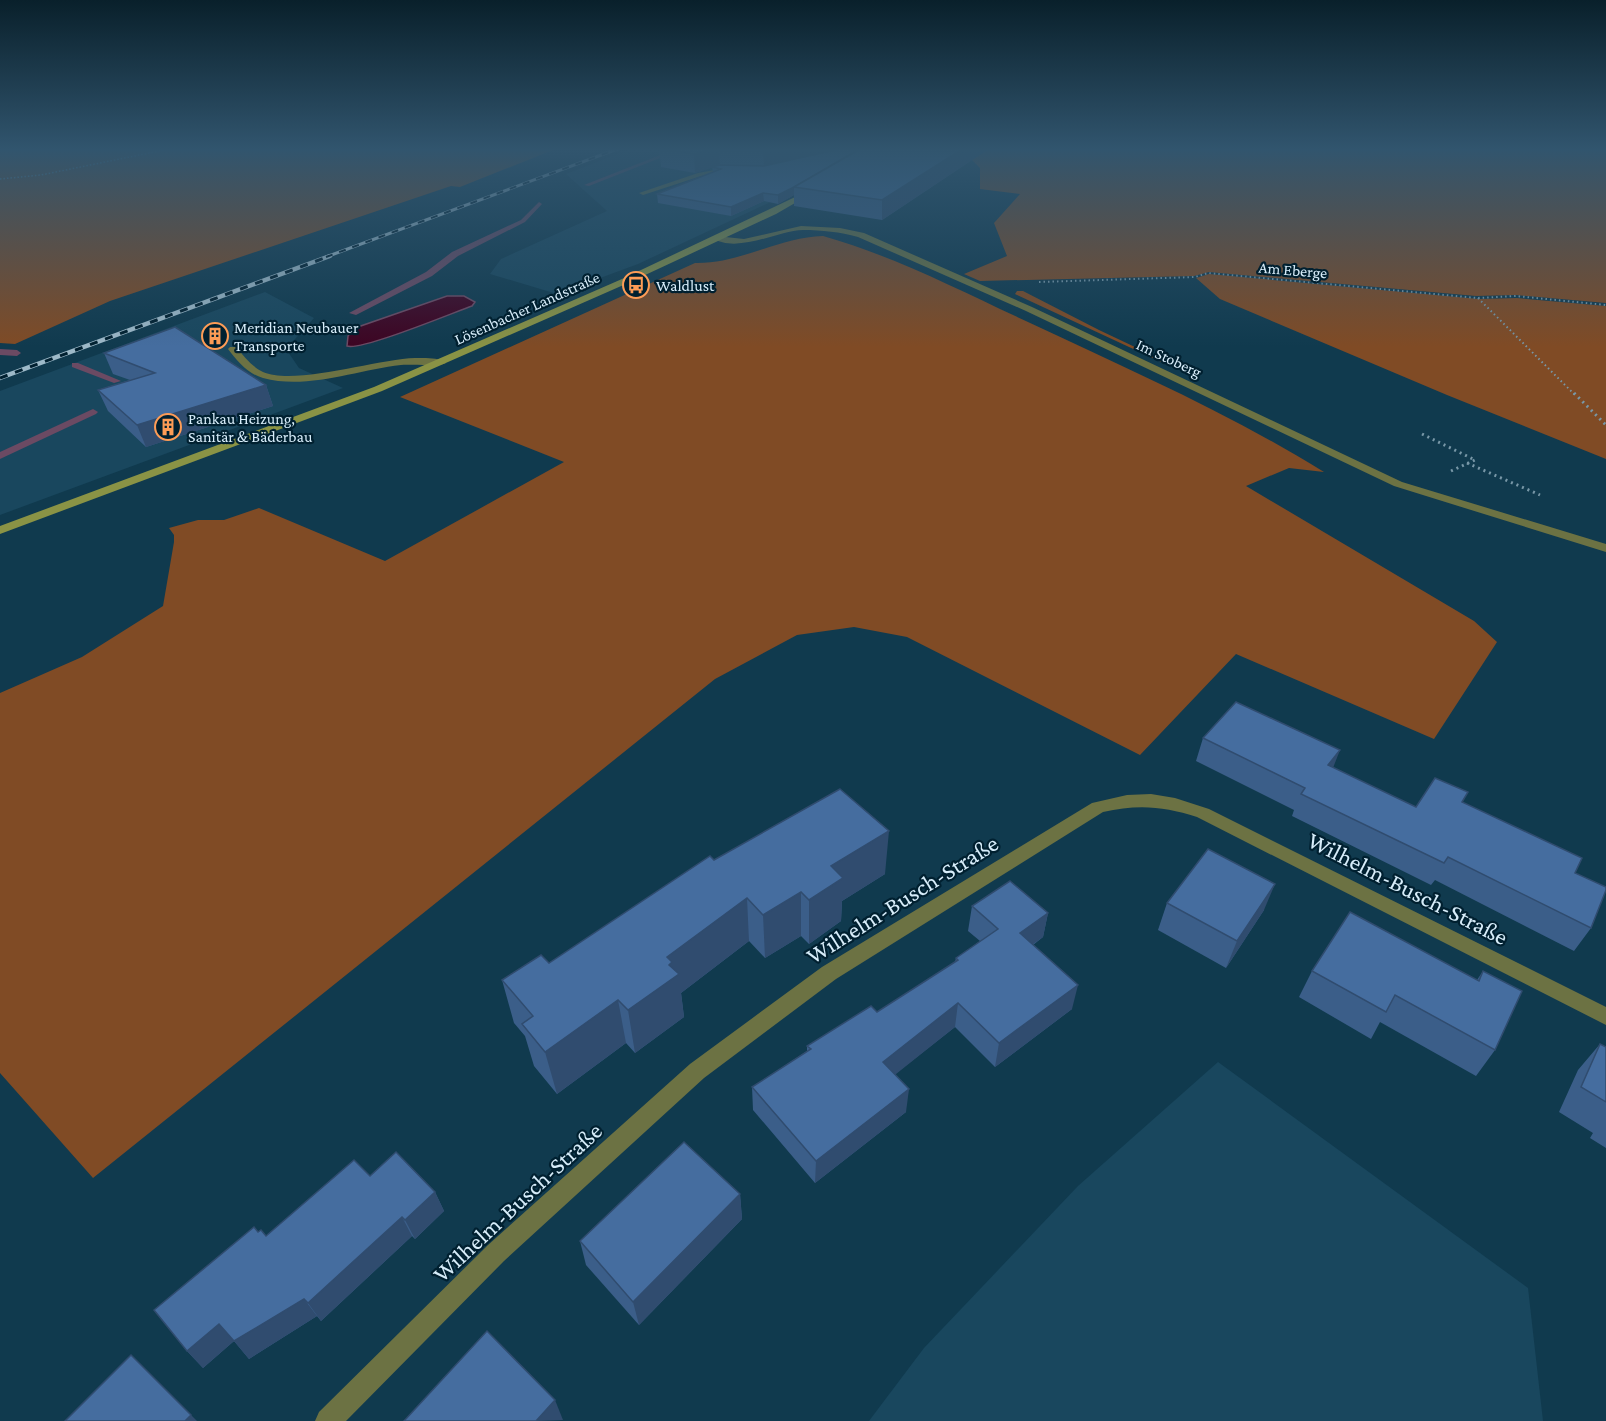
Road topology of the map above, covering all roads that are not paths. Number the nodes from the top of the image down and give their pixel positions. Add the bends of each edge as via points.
1 (768, 214) edge
2 (716, 238) junction
3 (233, 348) dead end
4 (441, 363) junction
5 (0, 530) edge
6 (1606, 548) edge
7 (1606, 1016) edge
8 (328, 1421) edge

1 - 2 main road, Lösenbacher Landstraße
2 - 4 main road, Lösenbacher Landstraße
2 - 6 street, Im Stoberg via 744,241 801,228 850,232 978,287 1398,484
3 - 4 street, Lösenbacher Landstraße via 259,373 280,378 329,375 418,361
4 - 5 main road, Lösenbacher Landstraße
7 - 8 street, Wilhelm-Busch-Straße via 1203,813 1151,800 1129,799 1098,807 829,973 697,1071 496,1253

